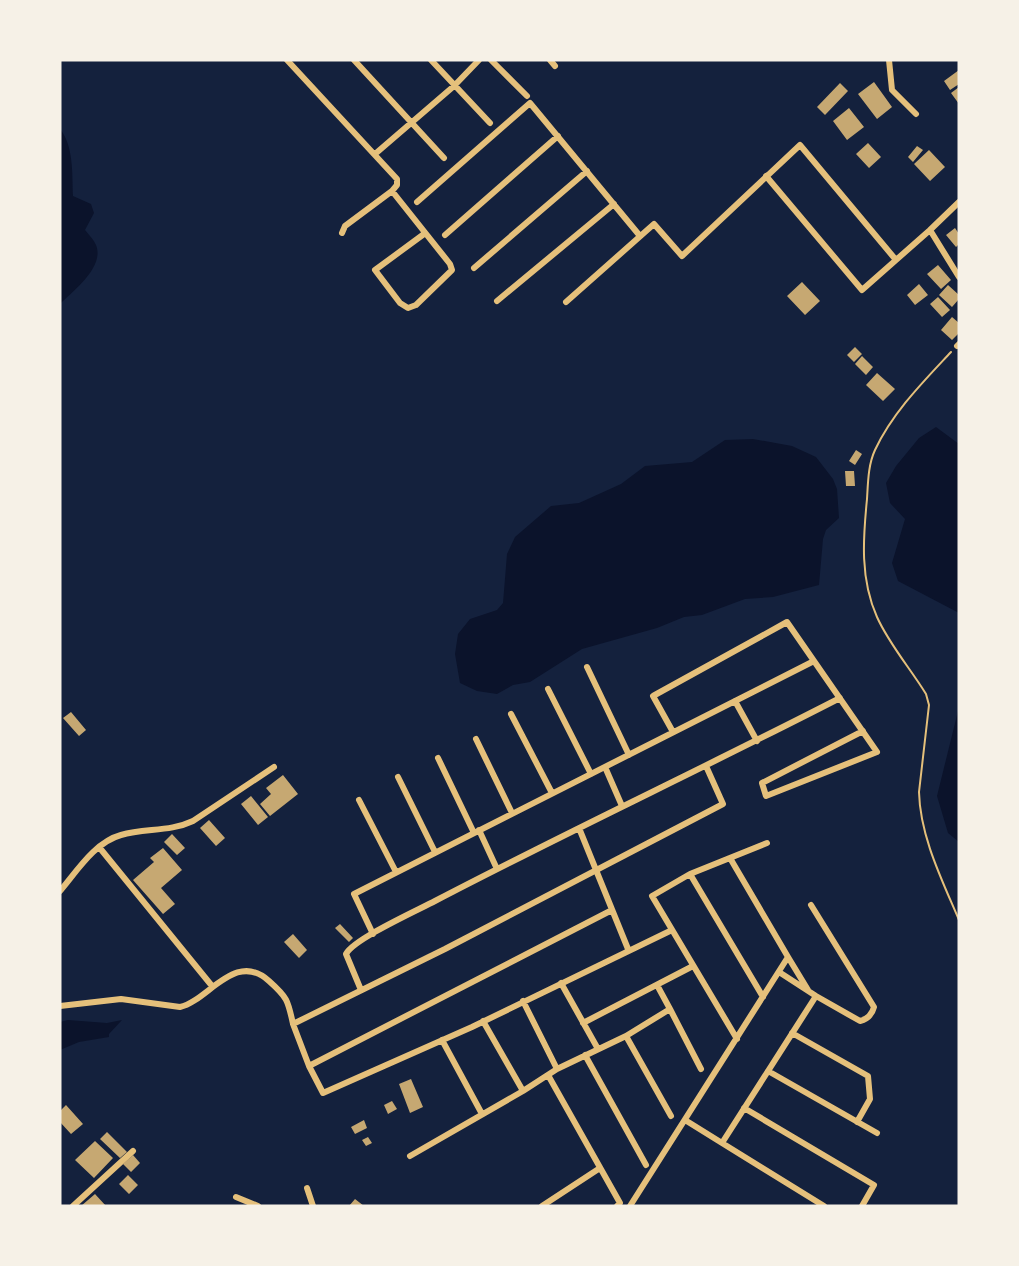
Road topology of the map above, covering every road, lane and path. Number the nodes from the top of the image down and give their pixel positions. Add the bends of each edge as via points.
1 (287, 60) edge
2 (354, 60) edge
3 (430, 60) edge
4 (479, 60) edge
5 (491, 60) edge
6 (550, 60) edge
7 (889, 60) edge
8 (555, 66) dead end
9 (454, 86) junction
10 (527, 96) dead end
11 (916, 114) dead end
12 (411, 122) junction
13 (490, 123) dead end
14 (558, 136) junction
15 (375, 154) junction
16 (444, 158) dead end
17 (586, 171) junction
18 (766, 176) junction
19 (392, 191) junction
20 (417, 202) dead end
21 (959, 202) edge
22 (614, 204) junction
23 (930, 230) junction
24 (342, 233) dead end
25 (424, 234) junction
26 (445, 235) dead end
27 (640, 236) junction
28 (896, 260) junction
29 (474, 268) dead end
30 (959, 277) edge
31 (497, 301) dead end
32 (566, 302) dead end
33 (958, 345) edge
34 (814, 661) junction
35 (586, 667) dead end
36 (548, 689) dead end
37 (840, 698) junction
38 (735, 701) junction
39 (511, 714) dead end
40 (863, 731) junction
41 (673, 732) junction
42 (476, 739) dead end
43 (757, 741) junction
44 (629, 754) junction
45 (438, 758) dead end
46 (705, 766) junction
47 (274, 767) dead end
48 (604, 767) junction
49 (591, 774) junction
50 (398, 777) dead end
51 (552, 794) junction
52 (359, 800) dead end
53 (622, 806) junction
54 (512, 813) junction
55 (579, 828) junction
56 (476, 831) junction
57 (767, 843) dead end
58 (99, 848) junction
59 (435, 852) junction
60 (730, 858) junction
61 (497, 869) junction
62 (596, 870) junction
63 (396, 872) junction
64 (690, 874) junction
65 (60, 891) edge
66 (811, 904) dead end
67 (612, 910) junction
68 (959, 920) edge
69 (672, 930) junction
70 (373, 934) junction
71 (628, 950) junction
72 (788, 957) junction
73 (693, 966) junction
74 (779, 972) junction
75 (561, 983) junction
76 (657, 985) junction
77 (212, 986) junction
78 (361, 990) junction
79 (808, 992) junction
80 (816, 996) junction
81 (763, 997) junction
82 (523, 1001) junction
83 (60, 1006) edge
84 (670, 1009) junction
85 (483, 1021) junction
86 (583, 1023) junction
87 (293, 1024) junction
88 (792, 1033) junction
89 (626, 1036) junction
90 (737, 1039) junction
91 (442, 1040) junction
92 (598, 1049) junction
93 (585, 1055) junction
94 (309, 1066) junction
95 (701, 1068) dead end
96 (557, 1069) junction
97 (768, 1071) junction
98 (548, 1075) junction
99 (523, 1091) junction
100 (744, 1108) junction
101 (482, 1114) junction
102 (671, 1116) dead end
103 (685, 1120) junction
104 (857, 1122) junction
105 (877, 1133) dead end
106 (722, 1143) junction
107 (133, 1151) dead end
108 (410, 1156) dead end
109 (646, 1165) dead end
110 (600, 1168) junction
111 (307, 1188) dead end
112 (236, 1197) dead end
113 (73, 1206) edge
114 (258, 1206) edge
115 (313, 1206) edge
116 (542, 1206) edge
117 (617, 1206) edge
118 (630, 1206) edge
119 (824, 1206) edge
120 (862, 1206) edge

1 - 15 street
2 - 12 street
3 - 9 street
4 - 9 street
5 - 10 street
6 - 8 street
7 - 11 street via 892,90
9 - 12 street
9 - 13 street
12 - 15 street
12 - 16 street
14 - 17 street
14 - 20 street via 530,103
14 - 26 street
15 - 19 street via 397,179
17 - 22 street
17 - 29 street
18 - 27 street via 682,256 654,224
18 - 28 street via 862,290
18 - 28 street via 800,145
19 - 24 street via 345,226
19 - 25 street
21 - 23 street
22 - 27 street
22 - 31 street
23 - 28 street
23 - 30 street
25 - 25 street via 375,270 408,308 452,270
27 - 32 street
33 - 68 path via 902,408 875,451 863,543 864,569 877,617 926,694 929,705 920,805 929,843
34 - 37 street
34 - 38 street
34 - 41 street via 787,622 652,696
35 - 44 street
36 - 49 street
37 - 40 street
37 - 43 street
38 - 41 street
38 - 43 street
39 - 51 street
40 - 40 street via 762,783 766,796 877,752
41 - 44 street
42 - 54 street
43 - 46 street
44 - 48 street
45 - 56 street
46 - 53 street
46 - 62 street via 723,804
47 - 58 street via 181,826 122,834
48 - 49 street
48 - 53 street
49 - 51 street
50 - 59 street
51 - 54 street
52 - 63 street
53 - 55 street
54 - 56 street
55 - 61 street
55 - 62 street
56 - 59 street
56 - 61 street
57 - 60 street
58 - 65 street
58 - 77 street
59 - 63 street
60 - 64 street
60 - 72 street
61 - 70 street
62 - 67 street
62 - 78 street
63 - 70 street via 354,894
64 - 69 street via 652,896
64 - 81 street
66 - 80 street via 874,1007 873,1013 860,1021
67 - 71 street
67 - 94 street
69 - 71 street
69 - 73 street
70 - 78 street via 346,954
71 - 75 street
72 - 74 street
72 - 79 street
73 - 76 street
73 - 90 street
74 - 79 street
74 - 81 street
75 - 82 street
75 - 86 street
76 - 84 street
76 - 86 street
77 - 83 street via 188,1006 121,999
77 - 87 street via 234,974 261,974 288,1001
78 - 87 street
79 - 80 street
80 - 88 street
81 - 90 street
82 - 85 street
82 - 96 street
84 - 89 street
84 - 95 street
85 - 91 street
85 - 99 street
86 - 92 street
87 - 94 street
88 - 97 street
88 - 104 street via 868,1076 870,1100
89 - 92 street
89 - 102 street
90 - 103 street
91 - 94 street via 323,1093
91 - 101 street
92 - 93 street
93 - 96 street
93 - 109 street
96 - 98 street
97 - 100 street
97 - 104 street
98 - 99 street
98 - 110 street
99 - 101 street
100 - 106 street
100 - 120 street via 874,1185
101 - 108 street
103 - 106 street
103 - 118 street
104 - 105 street
106 - 119 street
107 - 113 street
110 - 116 street
110 - 117 street via 620,1203
111 - 115 street
112 - 114 street

